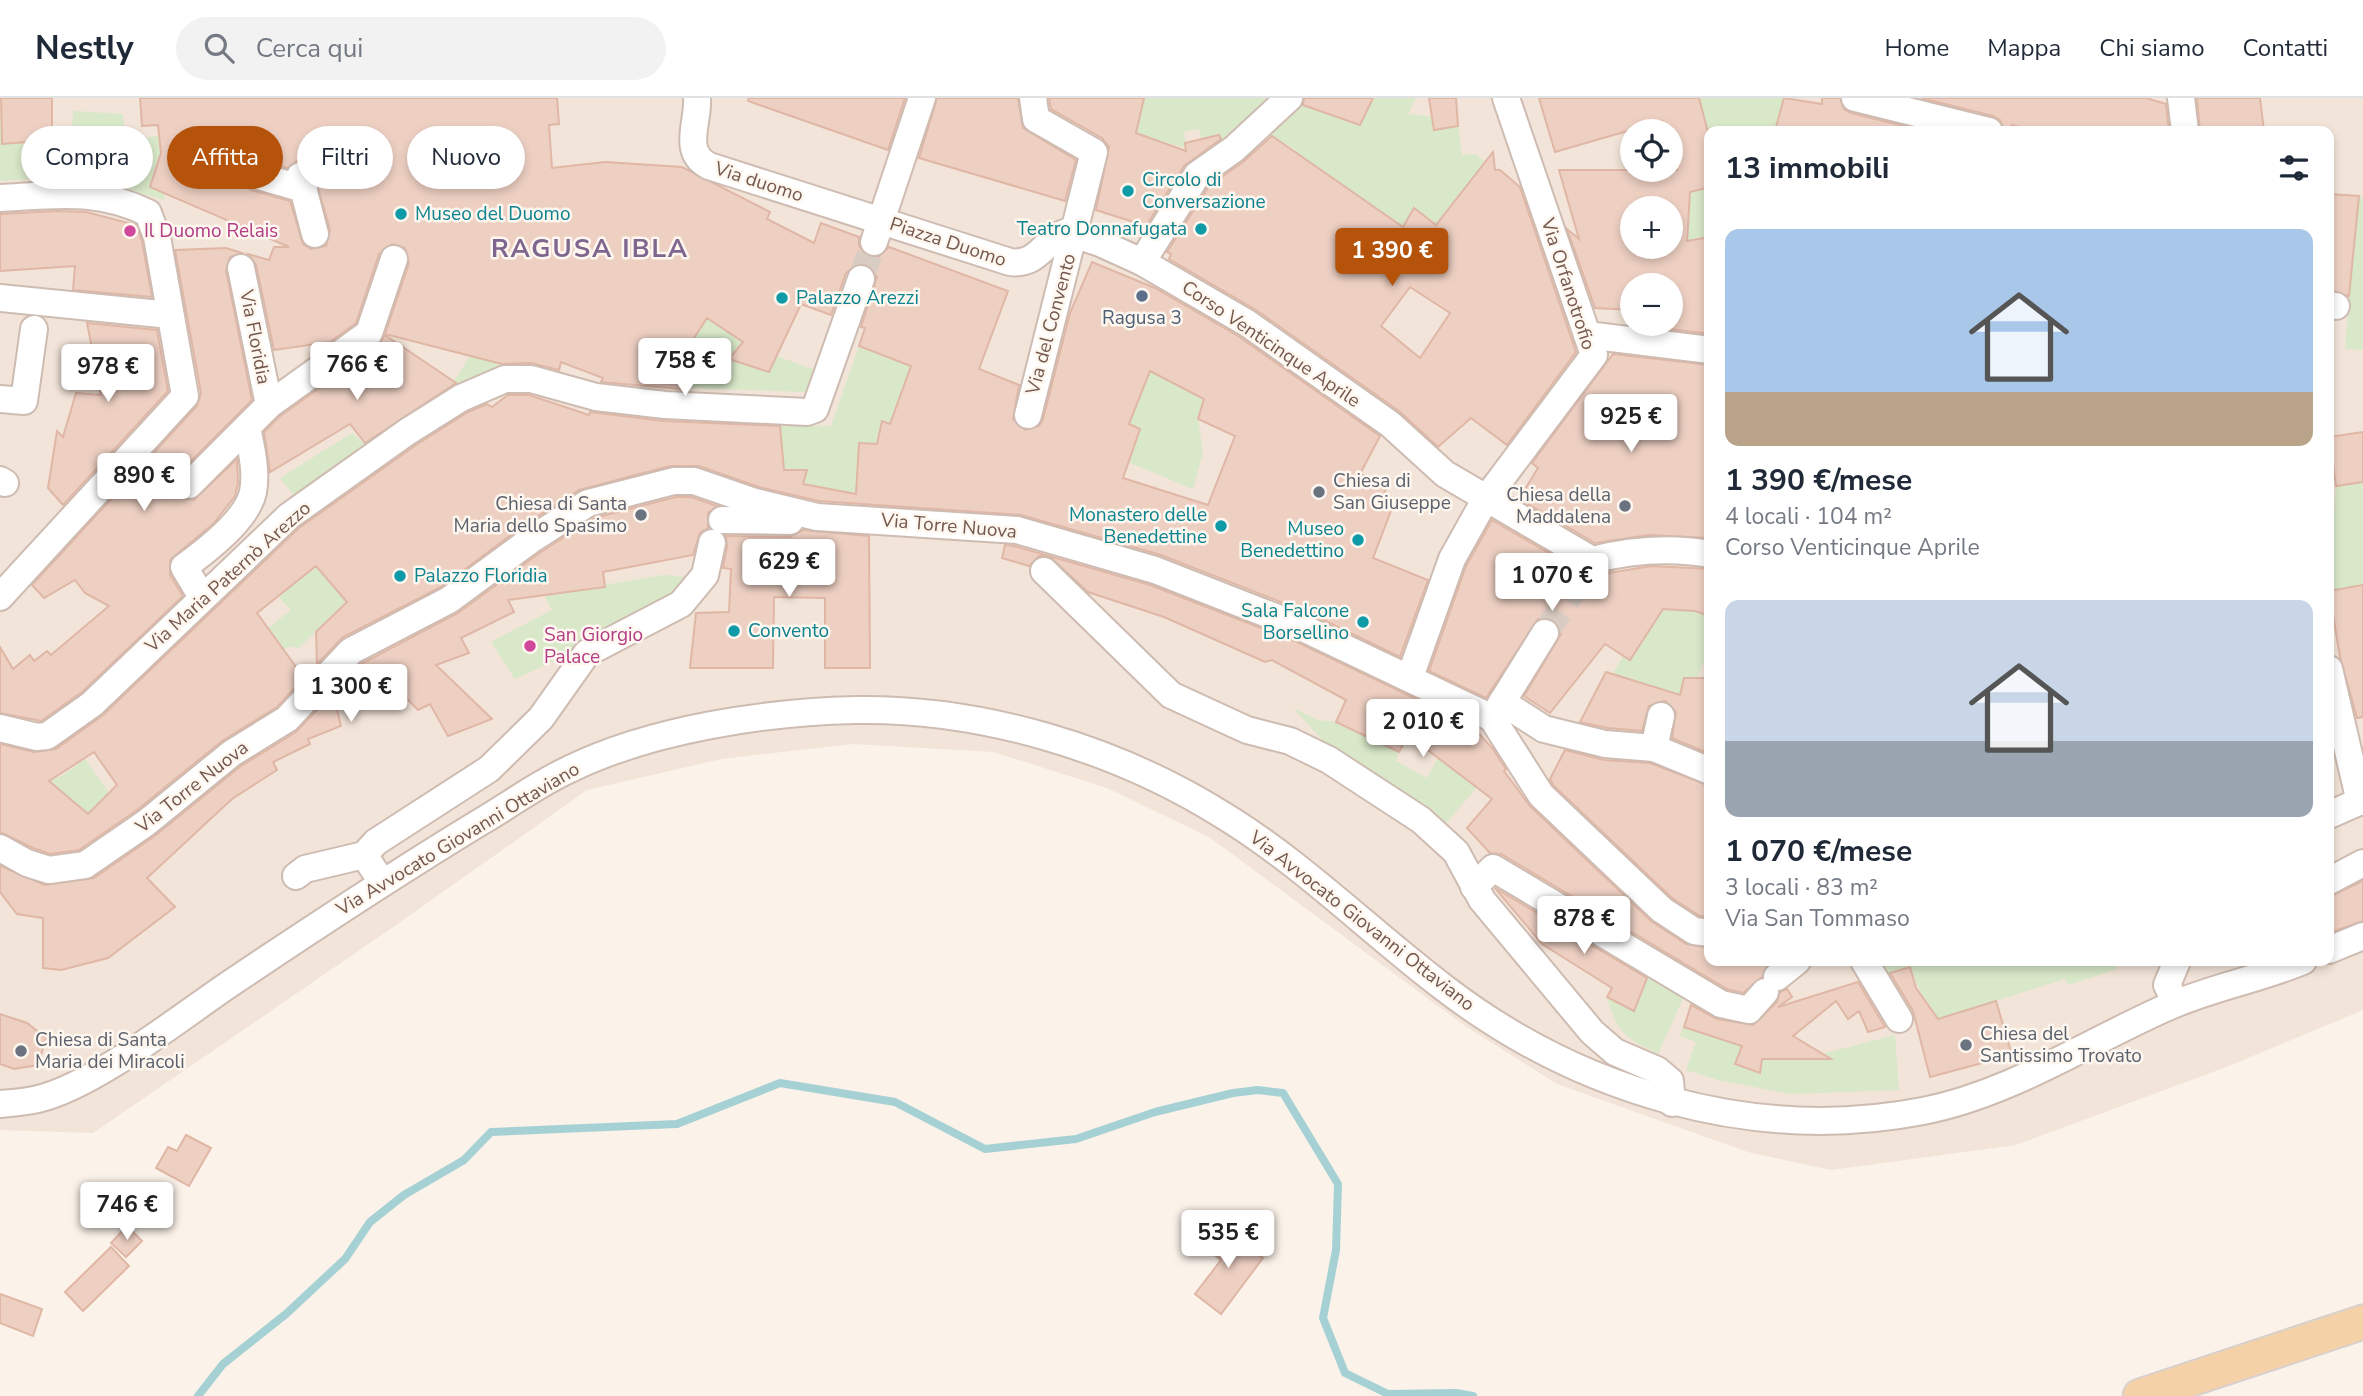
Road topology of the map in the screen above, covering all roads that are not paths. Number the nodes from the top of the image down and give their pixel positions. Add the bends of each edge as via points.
1 (697, 98) edge
2 (922, 98) edge
3 (1033, 98) edge
4 (1289, 98) edge
5 (1506, 98) edge
6 (1855, 98) edge
7 (2181, 98) edge
8 (1969, 126) edge
9 (2184, 126) edge
10 (283, 179) edge
11 (0, 198) edge
12 (877, 231) junction
13 (315, 234) dead end
14 (1074, 234) junction
15 (394, 259) dead end
16 (1142, 262) junction
17 (241, 268) dead end
18 (861, 279) tunnel mouth
19 (0, 298) edge
20 (170, 315) junction
21 (34, 329) dead end
22 (1587, 335) junction
23 (1704, 349) edge
24 (0, 399) edge
25 (269, 405) junction
26 (1028, 415) dead end
27 (247, 427) junction
28 (189, 485) dead end
29 (1485, 500) junction
30 (817, 517) junction
31 (1704, 553) edge
32 (1044, 570) dead end
33 (0, 597) edge
34 (202, 597) junction
35 (1545, 633) tunnel mouth
36 (1410, 677) junction
37 (1497, 710) junction
38 (1661, 716) dead end
39 (2334, 724) edge
40 (0, 728) edge
41 (1654, 748) junction
42 (1704, 769) edge
43 (2362, 801) edge
44 (2334, 814) edge
45 (0, 848) edge
46 (364, 855) junction
47 (2363, 863) edge
48 (296, 876) dead end
49 (2334, 877) edge
50 (382, 882) junction
51 (1474, 887) junction
52 (1704, 932) edge
53 (2363, 936) edge
54 (2334, 948) edge
55 (1867, 966) edge
56 (2175, 966) edge
57 (2290, 966) edge
58 (1780, 976) edge
59 (2176, 1003) junction
60 (1899, 1019) dead end
61 (1672, 1103) junction
62 (0, 1104) edge
63 (2363, 1322) edge
64 (2140, 1396) edge

1 - 12 street, Via duomo via 693,149 701,162
2 - 12 street, Piazza Duomo
3 - 14 street, Via del Convento via 1036,119 1094,152
4 - 16 street via 1234,149 1197,175
5 - 22 street, Via Orfanotrofio
6 - 8 street
7 - 9 street
10 - 13 street via 302,182
11 - 20 street via 79,193 122,200 148,213 157,237
12 - 14 street, Piazza Duomo via 1017,263 1034,258 1061,234
14 - 16 street, Corso Venticinque Aprile
14 - 26 street, Via del Convento
15 - 25 street via 369,333
16 - 29 street, Corso Venticinque Aprile via 1247,323 1390,424 1445,474
17 - 25 street, Via Floridia
18 - 34 street, Via Maria Paternò Arezzo via 814,409 664,405 597,397 531,379 505,379 461,398 299,508
19 - 20 street
20 - 33 street via 185,396
21 - 24 street via 24,401
22 - 23 street
22 - 29 street, Via Orfanotrofio via 1594,355
25 - 27 street
27 - 28 street
27 - 34 street via 253,494 211,548 184,567
29 - 31 street via 1588,567 1620,553
29 - 36 street, Via Orfanotrofio via 1452,559
30 - 36 street, Via Torre Nuova via 1017,530 1156,570 1303,628
30 - 45 street, Via Torre Nuova via 694,481 674,481 588,503 449,600 351,651 287,719 232,753 100,857 68,870 49,870
30 - 46 street via 717,532 705,575 681,604 587,653 541,718 489,769 376,842
32 - 51 street via 1171,695 1329,760 1421,820 1456,852
34 - 40 street, Via Maria Paternò Arezzo via 92,704 47,736
35 - 37 street
36 - 37 street, Via Torre Nuova
37 - 41 street, Via Torre Nuova via 1571,737
37 - 52 street via 1541,795 1662,910 1694,931
38 - 41 street
39 - 43 street
41 - 42 street, Via Torre Nuova
43 - 44 street
46 - 48 street via 305,869
46 - 50 street
47 - 49 street
50 - 61 street, Via Avvocato Giovanni Ottaviano via 569,769 627,747 786,714 933,713 1027,732 1176,789 1297,866 1488,1019 1578,1070
50 - 62 street, Via Avvocato Giovanni Ottaviano via 97,1073 43,1098
51 - 58 street via 1493,868 1721,1004 1749,1010
51 - 61 street via 1592,1032 1615,1052 1657,1070 1670,1081
53 - 54 street
55 - 60 street
56 - 59 street via 2167,985
57 - 59 street, Via Avvocato Giovanni Ottaviano
59 - 61 street, Via Avvocato Giovanni Ottaviano via 2020,1078 1928,1111 1856,1120 1786,1119
63 - 64 main road

